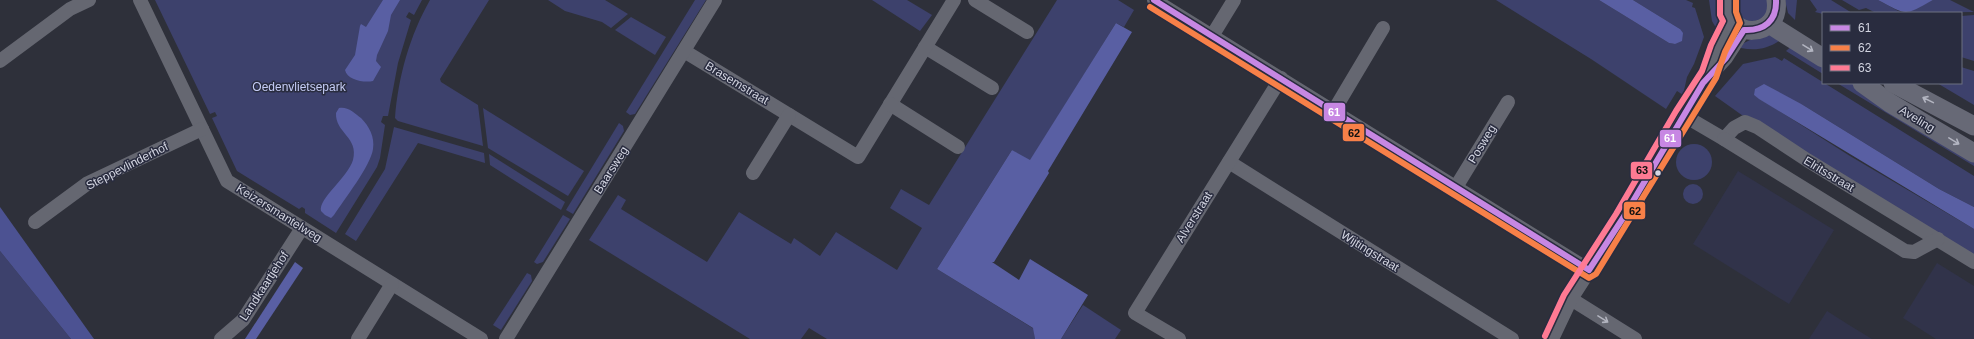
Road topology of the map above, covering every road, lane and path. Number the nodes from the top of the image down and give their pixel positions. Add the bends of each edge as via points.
1 (89, 0) edge
2 (140, 0) edge
3 (716, 0) edge
4 (954, 0) edge
5 (975, 0) edge
6 (1154, 0) edge
7 (1234, 0) edge
8 (1728, 0) edge
9 (1774, 13) edge
10 (1738, 25) junction
11 (1383, 28) dead end
12 (1027, 32) dead end
13 (1212, 36) junction
14 (1822, 41) edge
15 (925, 47) junction
16 (684, 50) junction
17 (1822, 57) edge
18 (0, 61) edge
19 (1280, 78) junction
20 (1863, 84) edge
21 (1895, 84) edge
22 (992, 88) dead end
23 (1508, 102) dead end
24 (890, 104) junction
25 (1333, 112) junction
26 (789, 115) junction
27 (1683, 115) junction
28 (1974, 126) edge
29 (202, 129) junction
30 (1724, 139) junction
31 (958, 147) dead end
32 (1974, 153) edge
33 (1229, 162) junction
34 (753, 172) dead end
35 (1456, 187) junction
36 (35, 222) dead end
37 (302, 228) junction
38 (1938, 239) junction
39 (1974, 262) edge
40 (1589, 270) junction
41 (392, 284) junction
42 (1571, 299) junction
43 (221, 339) edge
44 (358, 339) edge
45 (481, 339) edge
46 (506, 339) edge
47 (1179, 339) edge
48 (1512, 339) edge
49 (1552, 339) edge
50 (1635, 339) edge

1 - 18 street via 70,9
2 - 29 street, Keizersmantelweg
3 - 16 street, Baarsweg
4 - 15 street, Brasemstraat
5 - 12 street
6 - 13 street
7 - 13 street
8 - 10 main road via 1728,14
9 - 10 main road via 1758,30
9 - 14 main road
9 -> 17 main road
10 - 27 street via 1726,58 1709,75
11 - 25 street
13 - 19 street
15 - 22 street
15 - 24 street, Brasemstraat
16 - 26 street, Brasemstraat
16 - 46 street, Baarsweg
19 - 25 street
19 - 33 street, Alverstraat
20 -> 32 main road, Aveling via 1890,103
28 -> 21 main road, Aveling
23 - 35 street, Posweg
24 - 26 street, Brasemstraat via 858,157
24 - 31 street
25 - 35 street
26 - 34 street
27 - 30 street, Elritsstraat
27 - 40 street via 1623,218
29 - 36 street, Steppevlinderhof via 88,184
29 - 37 street, Keizersmantelweg via 227,181
30 - 38 street, Elritsstraat via 1905,251 1914,252
30 - 38 street, Elritsstraat via 1734,128 1745,122 1757,127
33 - 47 street, Alverstraat via 1135,312
33 - 48 street, Wijtingstraat
35 - 40 street
37 - 41 street, Keizersmantelweg
37 - 43 street, Landkaartjehof via 244,320
38 - 39 street, Elritsstraat
40 - 42 street
41 - 44 street
41 - 45 street, Keizersmantelweg
42 - 49 street
42 -> 50 street

